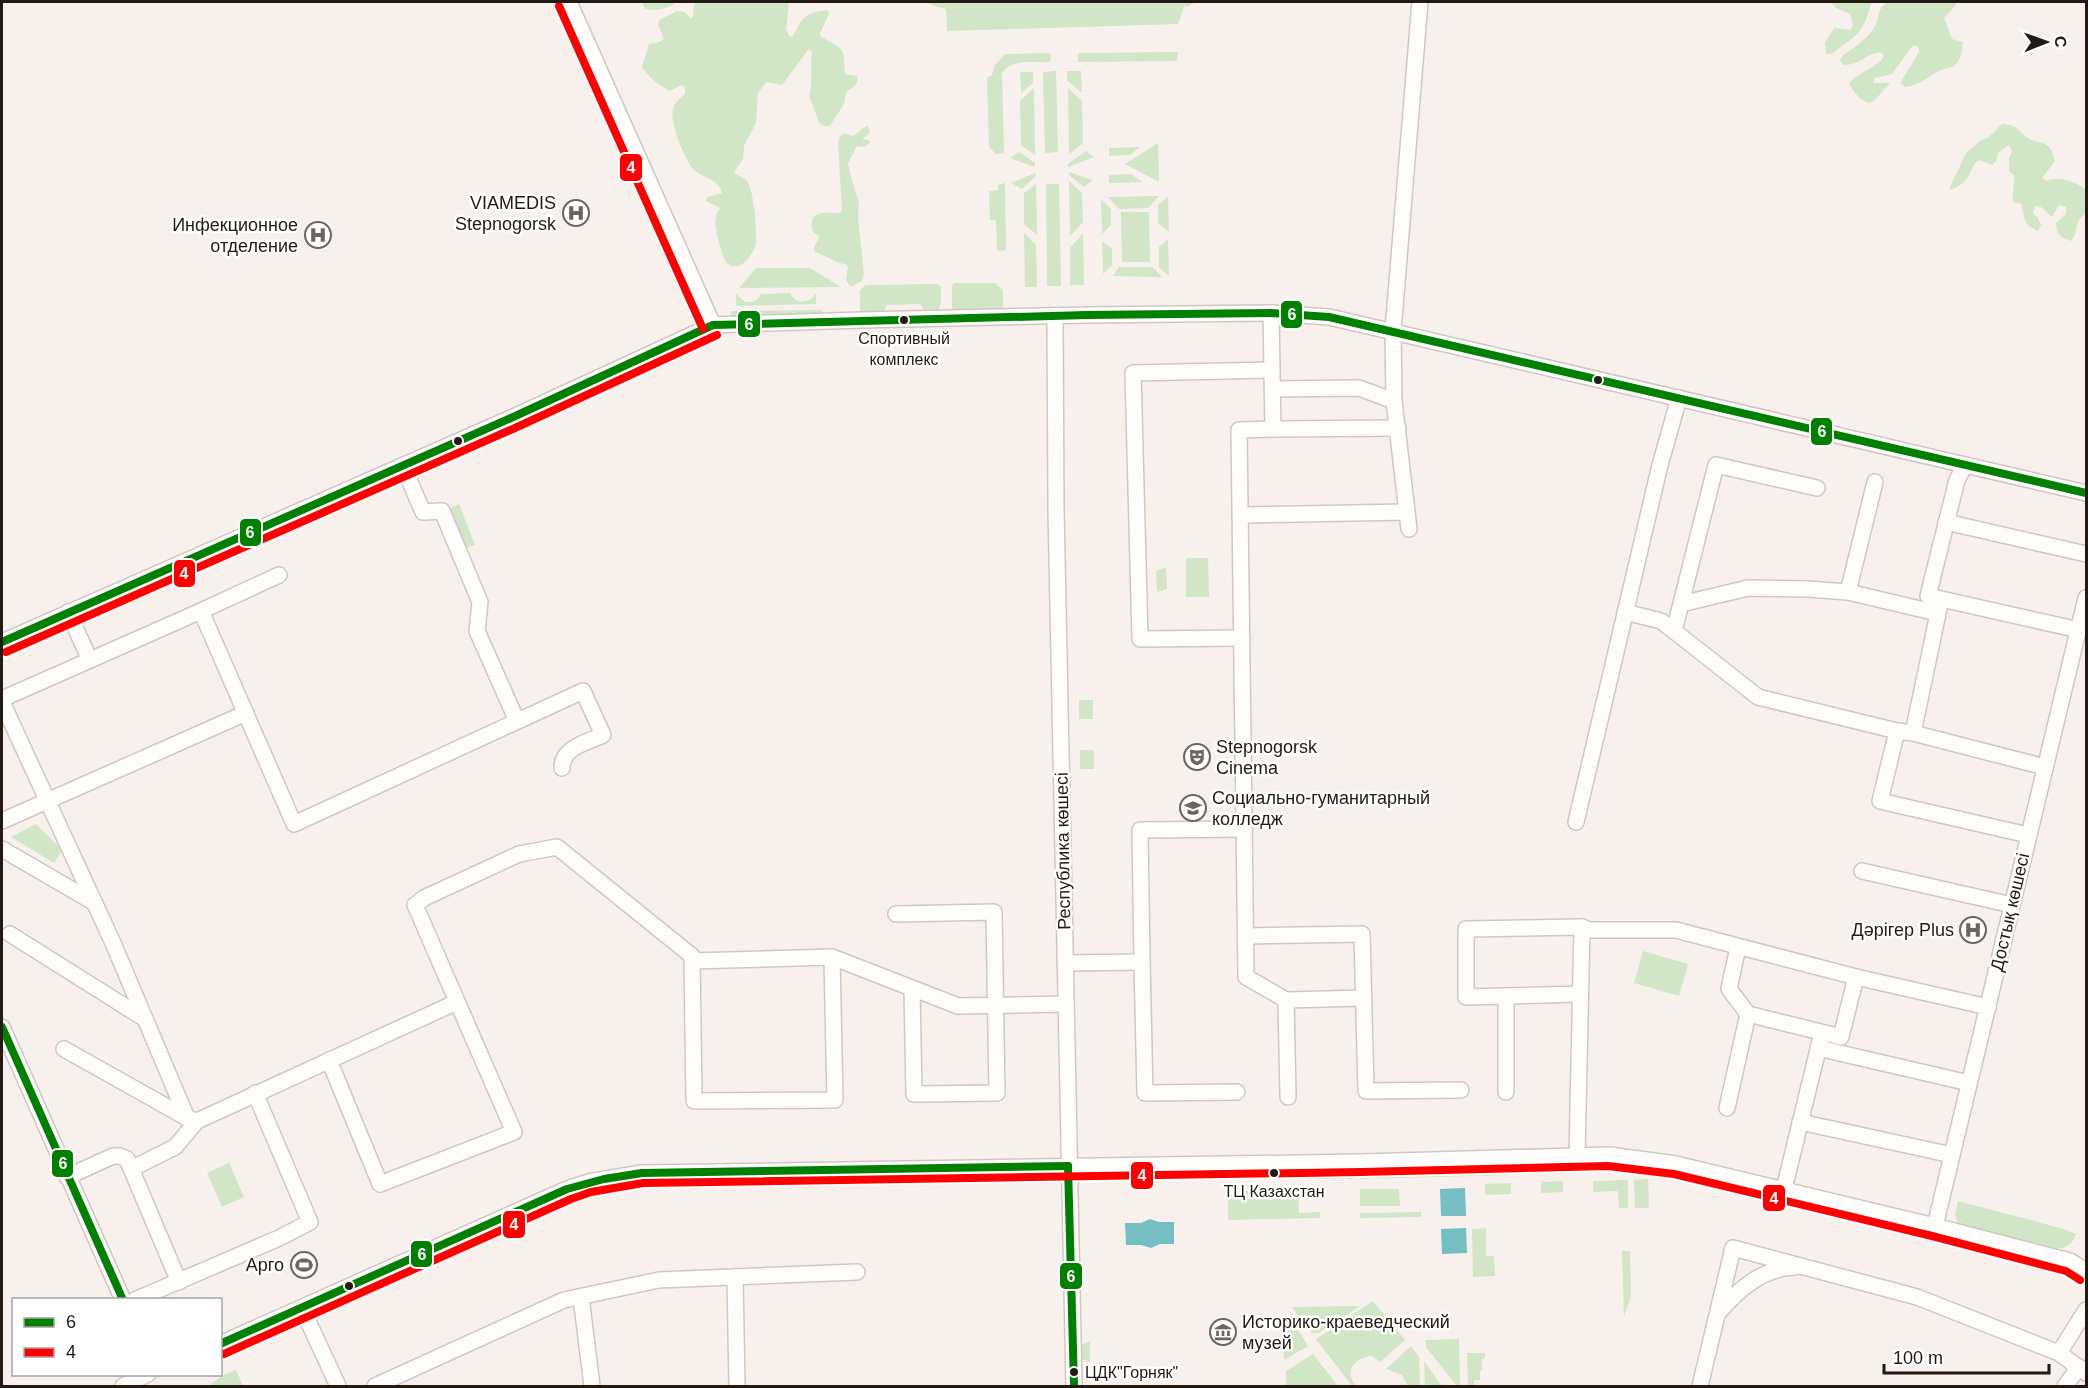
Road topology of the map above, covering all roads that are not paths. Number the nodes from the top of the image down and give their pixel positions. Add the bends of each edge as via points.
1 (569, 2) edge
2 (1420, 2) edge
3 (1271, 313) junction
4 (1055, 316) junction
5 (713, 326) junction
6 (1393, 330) junction
7 (1272, 370) junction
8 (1273, 389) junction
9 (1679, 398) junction
10 (1394, 400) junction
11 (1398, 428) junction
12 (1273, 429) junction
13 (1965, 465) junction
14 (403, 466) junction
15 (1875, 482) dead end
16 (1817, 488) dead end
17 (2086, 493) edge
18 (1407, 512) junction
19 (1241, 515) junction
20 (1946, 522) junction
21 (1409, 529) dead end
22 (2086, 554) edge
23 (279, 575) dead end
24 (1848, 592) junction
25 (2086, 598) edge
26 (1681, 604) junction
27 (1939, 606) junction
28 (201, 611) junction
29 (68, 612) junction
30 (1625, 612) junction
31 (2079, 630) junction
32 (1674, 631) junction
33 (1242, 638) junction
34 (2, 642) edge
35 (2080, 650) edge
36 (90, 660) junction
37 (2, 701) edge
38 (246, 713) junction
39 (517, 721) junction
40 (1897, 731) junction
41 (1913, 733) junction
42 (2046, 767) junction
43 (562, 768) dead end
44 (46, 800) junction
45 (2, 821) edge
46 (1576, 822) dead end
47 (1244, 829) junction
48 (2028, 836) junction
49 (2, 849) edge
50 (1862, 871) dead end
51 (95, 903) junction
52 (2012, 905) junction
53 (896, 914) dead end
54 (1582, 927) junction
55 (10, 934) dead end
56 (1246, 936) junction
57 (1738, 946) junction
58 (832, 957) junction
59 (693, 961) junction
60 (1142, 962) junction
61 (1065, 963) junction
62 (1856, 977) junction
63 (912, 989) junction
64 (1580, 994) junction
65 (1506, 996) junction
66 (1364, 998) junction
67 (1286, 1000) junction
68 (457, 1002) junction
69 (1066, 1004) junction
70 (996, 1006) junction
71 (1988, 1007) junction
72 (1748, 1014) junction
73 (145, 1019) junction
74 (2, 1028) edge
75 (1822, 1033) junction
76 (1818, 1048) junction
77 (64, 1049) dead end
78 (329, 1060) junction
79 (1969, 1083) junction
80 (1461, 1090) dead end
81 (1237, 1092) dead end
82 (1506, 1092) dead end
83 (255, 1094) junction
84 (1288, 1097) dead end
85 (1727, 1108) dead end
86 (192, 1119) junction
87 (1800, 1122) junction
88 (1577, 1155) junction
89 (1952, 1155) junction
90 (1068, 1166) junction
91 (131, 1168) junction
92 (68, 1177) junction
93 (1784, 1189) junction
94 (1935, 1226) junction
95 (1807, 1267) junction
96 (2086, 1270) edge
97 (857, 1272) dead end
98 (735, 1277) junction
99 (179, 1282) junction
100 (581, 1297) junction
101 (123, 1298) edge
102 (138, 1298) edge
103 (302, 1308) junction
104 (2086, 1310) edge
105 (1717, 1314) junction
106 (222, 1343) edge
107 (2059, 1353) junction
108 (2083, 1370) edge
109 (144, 1376) edge
110 (123, 1386) edge
111 (338, 1386) edge
112 (375, 1386) edge
113 (592, 1386) edge
114 (737, 1386) edge
115 (1074, 1386) edge
116 (1700, 1386) edge
117 (2065, 1386) edge

1 - 5 street
2 - 6 street
3 - 4 street
3 - 6 street via 1329,317
3 - 7 street
4 - 5 street
4 - 61 street, Республика көшесі
5 - 14 street
6 - 9 street
6 - 10 street
7 - 8 street
7 - 33 street via 1133,373 1140,639
8 - 10 street via 1359,388
8 - 12 street
9 - 13 street
9 - 30 street
10 - 11 street
11 - 12 street
11 - 18 street
12 - 19 street via 1239,430
13 - 17 street
13 - 20 street
14 - 29 street
14 - 39 street via 423,512 442,512 480,602 477,631
15 - 24 street
16 - 26 street via 1716,465
18 - 19 street
18 - 21 street
19 - 33 street
20 - 22 street
20 - 27 street via 1928,596
23 - 28 street
24 - 26 street via 1748,588
24 - 27 street
25 - 31 street, Достық көшесі
26 - 32 street
27 - 31 street
27 - 41 street
28 - 36 street
28 - 38 street
29 - 34 street
29 - 36 street
30 - 32 street via 1661,621
30 - 46 street
31 - 35 street, Достық көшесі
32 - 40 street via 1758,697
33 - 47 street
35 - 42 street, Достық көшесі
36 - 37 street
37 - 44 street
38 - 39 street via 294,824
38 - 44 street
39 - 43 street via 583,691 603,735 568,751
40 - 41 street
40 - 48 street via 1880,801
41 - 42 street
42 - 48 street, Достық көшесі
44 - 45 street
44 - 51 street
47 - 56 street
47 - 60 street via 1140,830
48 - 52 street, Достық көшесі
49 - 51 street
50 - 52 street
51 - 73 street
52 - 71 street, Достық көшесі
53 - 70 street via 994,912
54 - 57 street via 1676,930
54 - 64 street
54 - 65 street via 1466,929 1467,997
55 - 73 street
56 - 66 street via 1362,934
56 - 67 street via 1246,977
57 - 62 street
57 - 72 street via 1729,989
58 - 59 street
58 - 59 street via 835,1100 694,1101
58 - 63 street
59 - 68 street via 692,956 557,848 519,854 416,905
60 - 61 street
60 - 81 street via 1145,1093
61 - 69 street, Республика көшесі
62 - 71 street
62 - 75 street via 1840,1037
63 - 70 street via 958,1006
63 - 70 street via 914,1094 997,1093
64 - 65 street
64 - 88 street
65 - 82 street
66 - 67 street
66 - 80 street via 1366,1091
67 - 84 street
68 - 78 street
68 - 78 street via 514,1132 380,1184
69 - 70 street
69 - 90 street, Республика көшесі
71 - 79 street, Достық көшесі
72 - 75 street
72 - 85 street
73 - 86 street
74 - 92 street
75 - 76 street
76 - 79 street
76 - 87 street
77 - 86 street
78 - 83 street
79 - 89 street, Достық көшесі
83 - 86 street via 226,1109
83 - 99 street via 310,1222
86 - 91 street via 175,1148
87 - 89 street
87 - 93 street
88 - 90 street
88 - 93 street via 1626,1156 1676,1164
89 - 94 street, Достық көшесі
90 - 103 street via 612,1176 567,1190
90 - 115 street, Республика көшесі
91 - 92 street via 127,1159 113,1156
91 - 99 street
92 - 101 street
93 - 94 street
94 - 96 street via 2070,1262
95 - 105 street via 1766,1273 1744,1287
95 - 105 street via 1733,1248
95 - 107 street via 1917,1297
97 - 98 street
98 - 100 street via 659,1280
98 - 114 street
99 - 102 street
100 - 112 street via 564,1300
100 - 113 street
103 - 106 street
103 - 111 street
104 - 107 street
105 - 116 street
107 - 108 street
108 - 117 street
109 - 110 street

